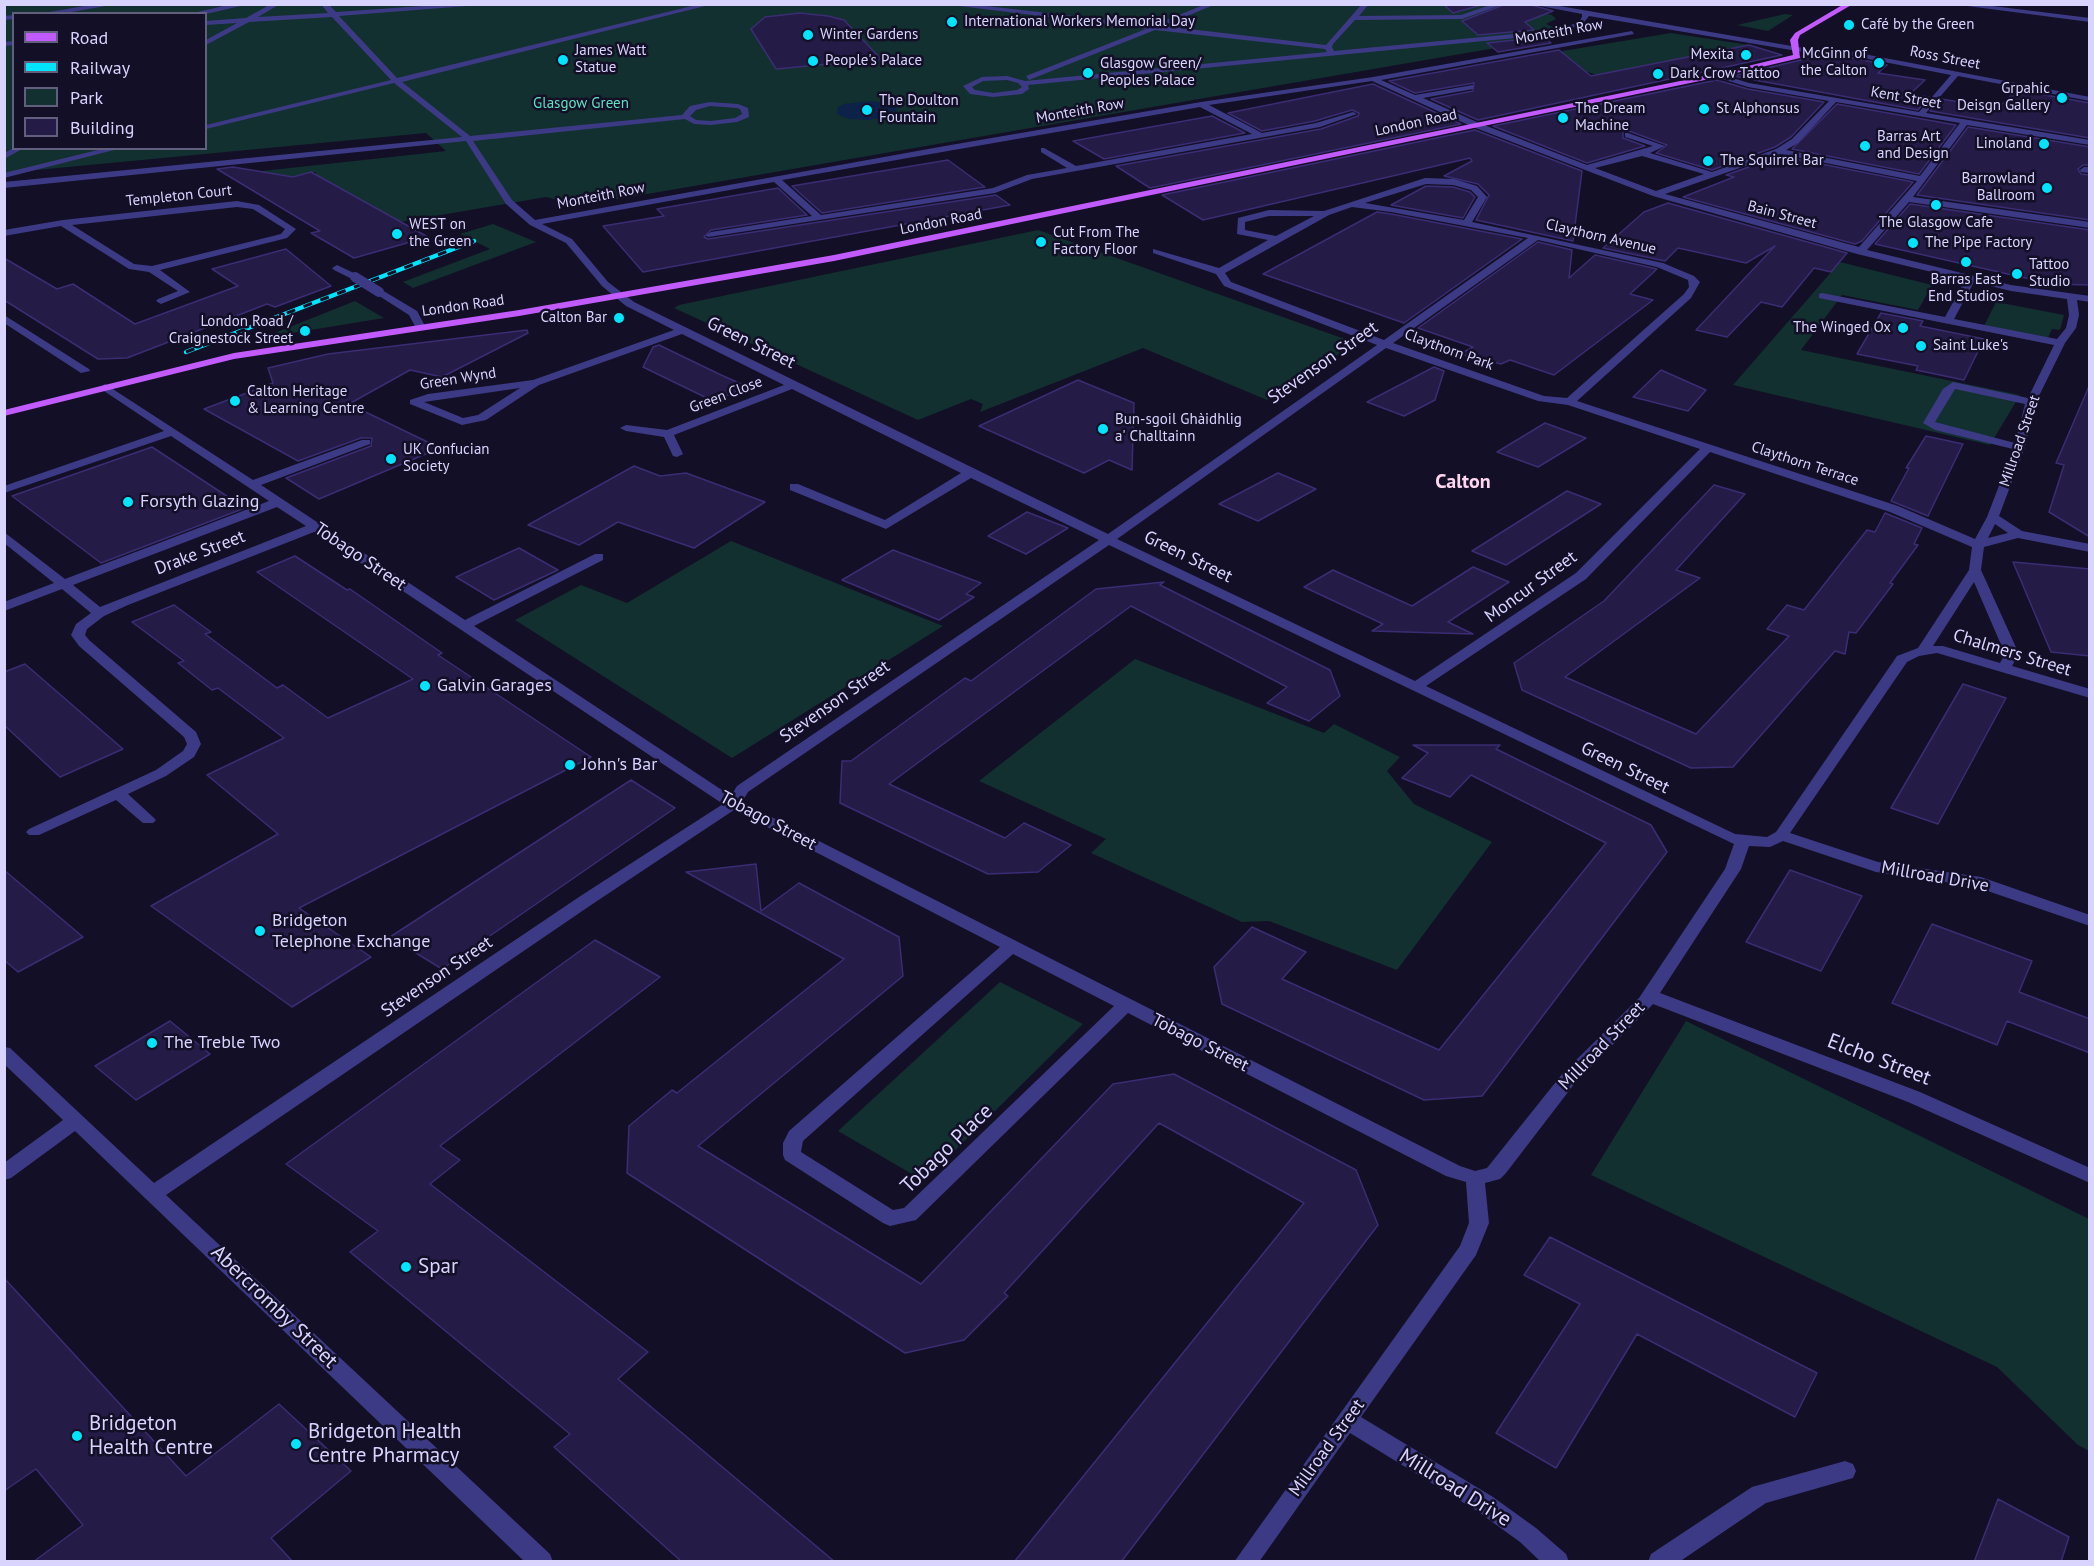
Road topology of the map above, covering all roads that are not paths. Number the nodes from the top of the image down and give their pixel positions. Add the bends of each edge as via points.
1 (114, 4) edge
2 (246, 4) edge
3 (277, 4) edge
4 (324, 4) edge
5 (490, 4) edge
6 (710, 4) edge
7 (946, 4) edge
8 (1213, 4) edge
9 (1366, 4) edge
10 (1501, 4) edge
11 (1533, 4) edge
12 (1850, 4) edge
13 (1955, 4) edge
14 (56, 12) edge
15 (203, 12) edge
16 (1585, 14) junction
17 (333, 15) junction
18 (1354, 18) junction
19 (2090, 20) edge
20 (245, 21) junction
21 (207, 23) edge
22 (1157, 28) junction
23 (1632, 33) dead end
24 (207, 42) edge
25 (1795, 48) junction
26 (1330, 51) junction
27 (1956, 74) junction
28 (1719, 75) junction
29 (1373, 79) junction
30 (394, 80) junction
31 (1023, 82) junction
32 (1470, 87) dead end
33 (1412, 98) junction
34 (2090, 99) edge
35 (1834, 100) junction
36 (1201, 104) junction
37 (1353, 114) dead end
38 (1921, 114) junction
39 (686, 117) junction
40 (1965, 122) junction
41 (1476, 125) junction
42 (207, 127) edge
43 (1260, 135) junction
44 (1628, 135) dead end
45 (467, 137) junction
46 (2090, 143) edge
47 (17, 150) edge
48 (110, 150) edge
49 (1044, 150) dead end
50 (1779, 151) junction
51 (1642, 153) junction
52 (4, 158) edge
53 (1583, 168) junction
54 (1075, 169) junction
55 (1711, 174) junction
56 (4, 176) edge
57 (775, 178) junction
58 (1922, 179) junction
59 (4, 185) edge
60 (1656, 194) junction
61 (1907, 199) junction
62 (1351, 204) junction
63 (1326, 213) junction
64 (819, 218) junction
65 (63, 223) junction
66 (534, 223) junction
67 (1467, 223) junction
68 (2090, 225) edge
69 (4, 233) edge
70 (711, 235) dead end
71 (1536, 237) junction
72 (1278, 239) junction
73 (1156, 250) dead end
74 (1860, 252) junction
75 (337, 268) dead end
76 (152, 269) junction
77 (1220, 272) junction
78 (1971, 279) junction
79 (620, 296) junction
80 (1822, 296) dead end
81 (2072, 297) junction
82 (2090, 299) edge
83 (161, 301) dead end
84 (4, 318) edge
85 (1948, 321) junction
86 (421, 328) junction
87 (684, 330) junction
88 (2064, 339) junction
89 (1385, 344) junction
90 (85, 371) dead end
91 (535, 382) junction
92 (795, 384) junction
93 (105, 387) junction
94 (1569, 402) junction
95 (2031, 402) junction
96 (4, 412) edge
97 (626, 428) dead end
98 (172, 432) junction
99 (668, 434) junction
100 (366, 442) dead end
101 (2019, 447) junction
102 (1707, 449) junction
103 (677, 454) dead end
104 (970, 473) junction
105 (251, 485) junction
106 (794, 487) dead end
107 (4, 490) edge
108 (278, 502) junction
109 (1993, 517) junction
110 (315, 527) junction
111 (2018, 534) junction
112 (4, 536) edge
113 (1109, 538) junction
114 (1978, 545) junction
115 (2090, 548) edge
116 (599, 557) dead end
117 (1976, 570) junction
118 (64, 583) junction
119 (4, 607) edge
120 (99, 613) junction
121 (464, 626) junction
122 (1924, 649) junction
123 (2004, 668) junction
124 (1415, 687) junction
125 (2090, 694) edge
126 (118, 793) junction
127 (733, 804) junction
128 (148, 820) dead end
129 (34, 832) dead end
130 (1781, 835) junction
131 (1743, 841) junction
132 (2090, 921) edge
133 (1011, 947) junction
134 (1649, 996) junction
135 (1125, 1005) junction
136 (4, 1053) edge
137 (76, 1121) junction
138 (4, 1173) edge
139 (2090, 1176) edge
140 (1475, 1178) junction
141 (154, 1193) junction
142 (1347, 1420) junction
143 (1845, 1471) dead end
144 (542, 1562) edge
145 (1245, 1562) edge
146 (1558, 1562) edge
147 (1659, 1562) edge

1 - 14 street
2 - 15 street
3 - 20 street
4 - 17 street, Green Street
5 - 17 street
6 - 30 street
7 - 22 street
8 - 22 street
9 - 18 street
10 - 18 street via 1462,17
11 - 16 street, Ross Street
12 - 25 main road, London Road via 1797,34
13 - 19 street
16 - 25 street, Ross Street
16 - 26 street via 1580,24 1562,31
17 - 20 street
17 - 30 street, Green Street
18 - 26 street
20 - 21 street
20 - 24 street
22 - 26 street
22 - 31 street
23 - 29 street, Monteith Row
25 - 27 street, Ross Street via 1848,53
25 - 28 main road, London Road via 1797,56 1793,58
26 - 31 street
27 - 34 street, Ross Street
27 - 38 street
28 - 35 street, Kent Street via 1748,85
28 - 41 main road, London Road
29 - 33 street, Bain Street
29 - 36 street, Monteith Row
30 - 42 street
30 - 45 street, Green Street
31 - 31 street via 1024,90 1001,95 978,94 967,86 990,78
32 - 33 street
33 - 41 street, Bain Street
35 - 38 street, Kent Street
35 - 50 street via 1795,141
36 - 43 street
36 - 57 street, Monteith Row
37 - 43 street
38 - 40 street, Kent Street
39 - 39 street via 688,111 710,104 738,106 747,111 737,120 720,123 694,122
39 - 45 street
40 - 46 street, Kent Street
40 - 58 street
41 - 53 street, Bain Street
41 - 79 main road, London Road via 1052,215
43 - 54 street
44 - 51 street via 1661,146
45 - 59 street
45 - 66 street, Green Street via 509,202
47 - 52 street
48 - 56 street
49 - 54 street
50 - 55 street
50 - 58 street
51 - 53 street
51 - 55 street
53 - 60 street, Bain Street
54 - 64 street via 1030,177 995,190
55 - 60 street
57 - 64 street
57 - 66 street, Monteith Row
58 - 61 street
60 - 74 street, Bain Street
61 - 68 street
61 - 74 street
62 - 63 street, Claythorn Avenue
62 - 67 street, Claythorn Avenue
62 - 67 street via 1425,181 1454,182 1474,188 1482,197
63 - 72 street, Claythorn Avenue
63 - 72 street, Claythorn Avenue via 1269,213 1241,220 1240,232
64 - 70 street
65 - 69 street, Templeton Court
65 - 76 street, Templeton Court via 132,267
65 - 76 street, Templeton Court via 237,204 255,207 291,229 284,236
66 - 79 street, Green Street via 569,241
67 - 71 street, Claythorn Avenue
71 - 89 street, Stevenson Street
71 - 94 street, Claythorn Avenue via 1660,265 1680,271 1695,282 1688,296
72 - 77 street, Claythorn Avenue
73 - 77 street, Claythorn Park
74 - 78 street, Bain Street
75 - 86 street, bridge via 413,313
76 - 83 street, Templeton Court via 185,292
77 - 89 street, Claythorn Park via 1227,284
78 - 81 street, Bain Street
78 - 85 street
79 - 86 main road, London Road
79 - 87 street, Green Street
80 - 85 street
81 - 82 street, Bain Street
81 - 88 street, Millroad Street via 2074,315
84 - 90 street
85 - 88 street
86 - 93 main road, London Road via 261,350
87 - 91 street, Green Wynd
87 - 92 street, Green Street
88 - 95 street, Millroad Street
89 - 94 street, Claythorn Park via 1542,399
89 - 113 street, Stevenson Street
91 - 91 street, Green Wynd via 482,418 462,422 414,402 428,396
92 - 99 street, Green Close
92 - 104 street, Green Street
93 - 96 main road, London Road
93 - 98 street, Tobago Street
94 - 102 street, Claythorn Park
95 - 101 street, Millroad Street
95 - 101 street via 1953,385 1929,423
97 - 99 street, Green Close
98 - 105 street, Tobago Street
98 - 107 street
99 - 103 street
100 - 105 street
101 - 109 street, Millroad Street
102 - 114 street, Claythorn Terrace via 1894,509
102 - 124 street, Moncur Street via 1581,576
104 - 106 street via 886,525
104 - 113 street, Green Street
105 - 108 street, Tobago Street
108 - 110 street, Tobago Street
108 - 118 street
109 - 111 street
109 - 114 street, Millroad Street
110 - 120 street, Drake Street
110 - 121 street, Tobago Street
111 - 114 street
111 - 115 street
112 - 118 street
113 - 124 street, Green Street
113 - 127 street, Stevenson Street via 742,789
114 - 117 street, Millroad Street
116 - 121 street
117 - 122 street, Millroad Street
117 - 123 street via 2012,654
118 - 119 street
118 - 120 street
120 - 126 street via 81,627 78,635 191,735 194,744 178,763
121 - 127 street, Tobago Street
122 - 123 street, Chalmers Street via 1945,650
122 - 130 street, Millroad Street via 1898,663
123 - 125 street, Chalmers Street
124 - 131 street, Green Street
126 - 128 street
126 - 129 street
127 - 133 street, Tobago Street
127 - 141 street, Stevenson Street
130 - 131 street via 1770,842
130 - 132 street, Millroad Drive via 1876,867 1975,881
131 - 134 street, Millroad Street via 1733,869
133 - 135 street, Tobago Street
133 - 135 street, Tobago Place via 796,1136 792,1155 891,1218 909,1215
134 - 139 street, Elcho Street via 1914,1097
134 - 140 street, Millroad Street via 1569,1078 1499,1168
135 - 140 street, Tobago Street via 1454,1171
136 - 137 street, Abercromby Street
137 - 138 street
137 - 141 street, Abercromby Street
140 - 142 street, Millroad Street via 1479,1223 1476,1236
141 - 144 street, Abercromby Street
142 - 145 street, Millroad Street
142 - 146 street, Millroad Drive via 1502,1515
143 - 147 street via 1760,1494

